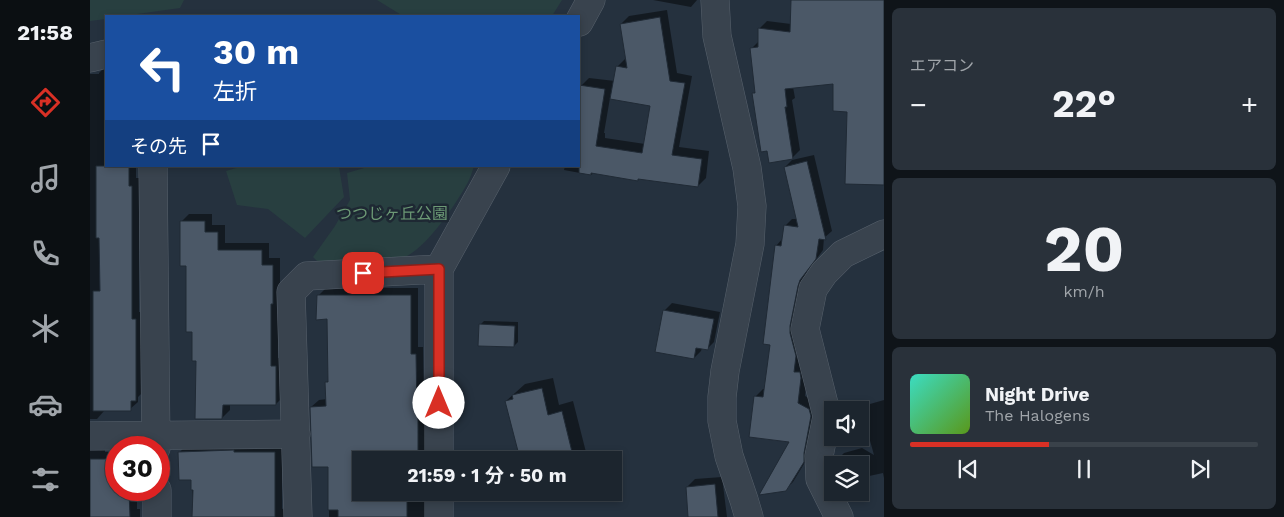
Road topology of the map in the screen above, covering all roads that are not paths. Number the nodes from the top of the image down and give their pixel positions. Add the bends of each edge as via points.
1 (591, 0) edge
2 (715, 0) edge
3 (580, 20) edge
4 (105, 54) edge
5 (90, 58) edge
6 (153, 167) edge
7 (495, 167) edge
8 (884, 234) edge
9 (439, 269) junction
10 (296, 434) junction
11 (90, 436) edge
12 (156, 436) edge
13 (105, 437) edge
14 (170, 441) edge
15 (439, 451) edge
16 (157, 501) edge
17 (439, 501) edge
18 (157, 517) edge
19 (298, 517) edge
20 (439, 517) edge
21 (748, 517) edge
22 (839, 517) edge

1 - 3 street
2 - 21 street via 717,36 752,206 750,244 722,397 722,421
4 - 5 street
6 - 12 street
7 - 9 street
8 - 22 street via 843,254 824,274 813,289 805,330 827,416 819,456 820,479
9 - 10 street via 307,276 292,292
9 - 15 street
10 - 14 street
10 - 19 street
11 - 13 street
16 - 18 street
17 - 20 street

